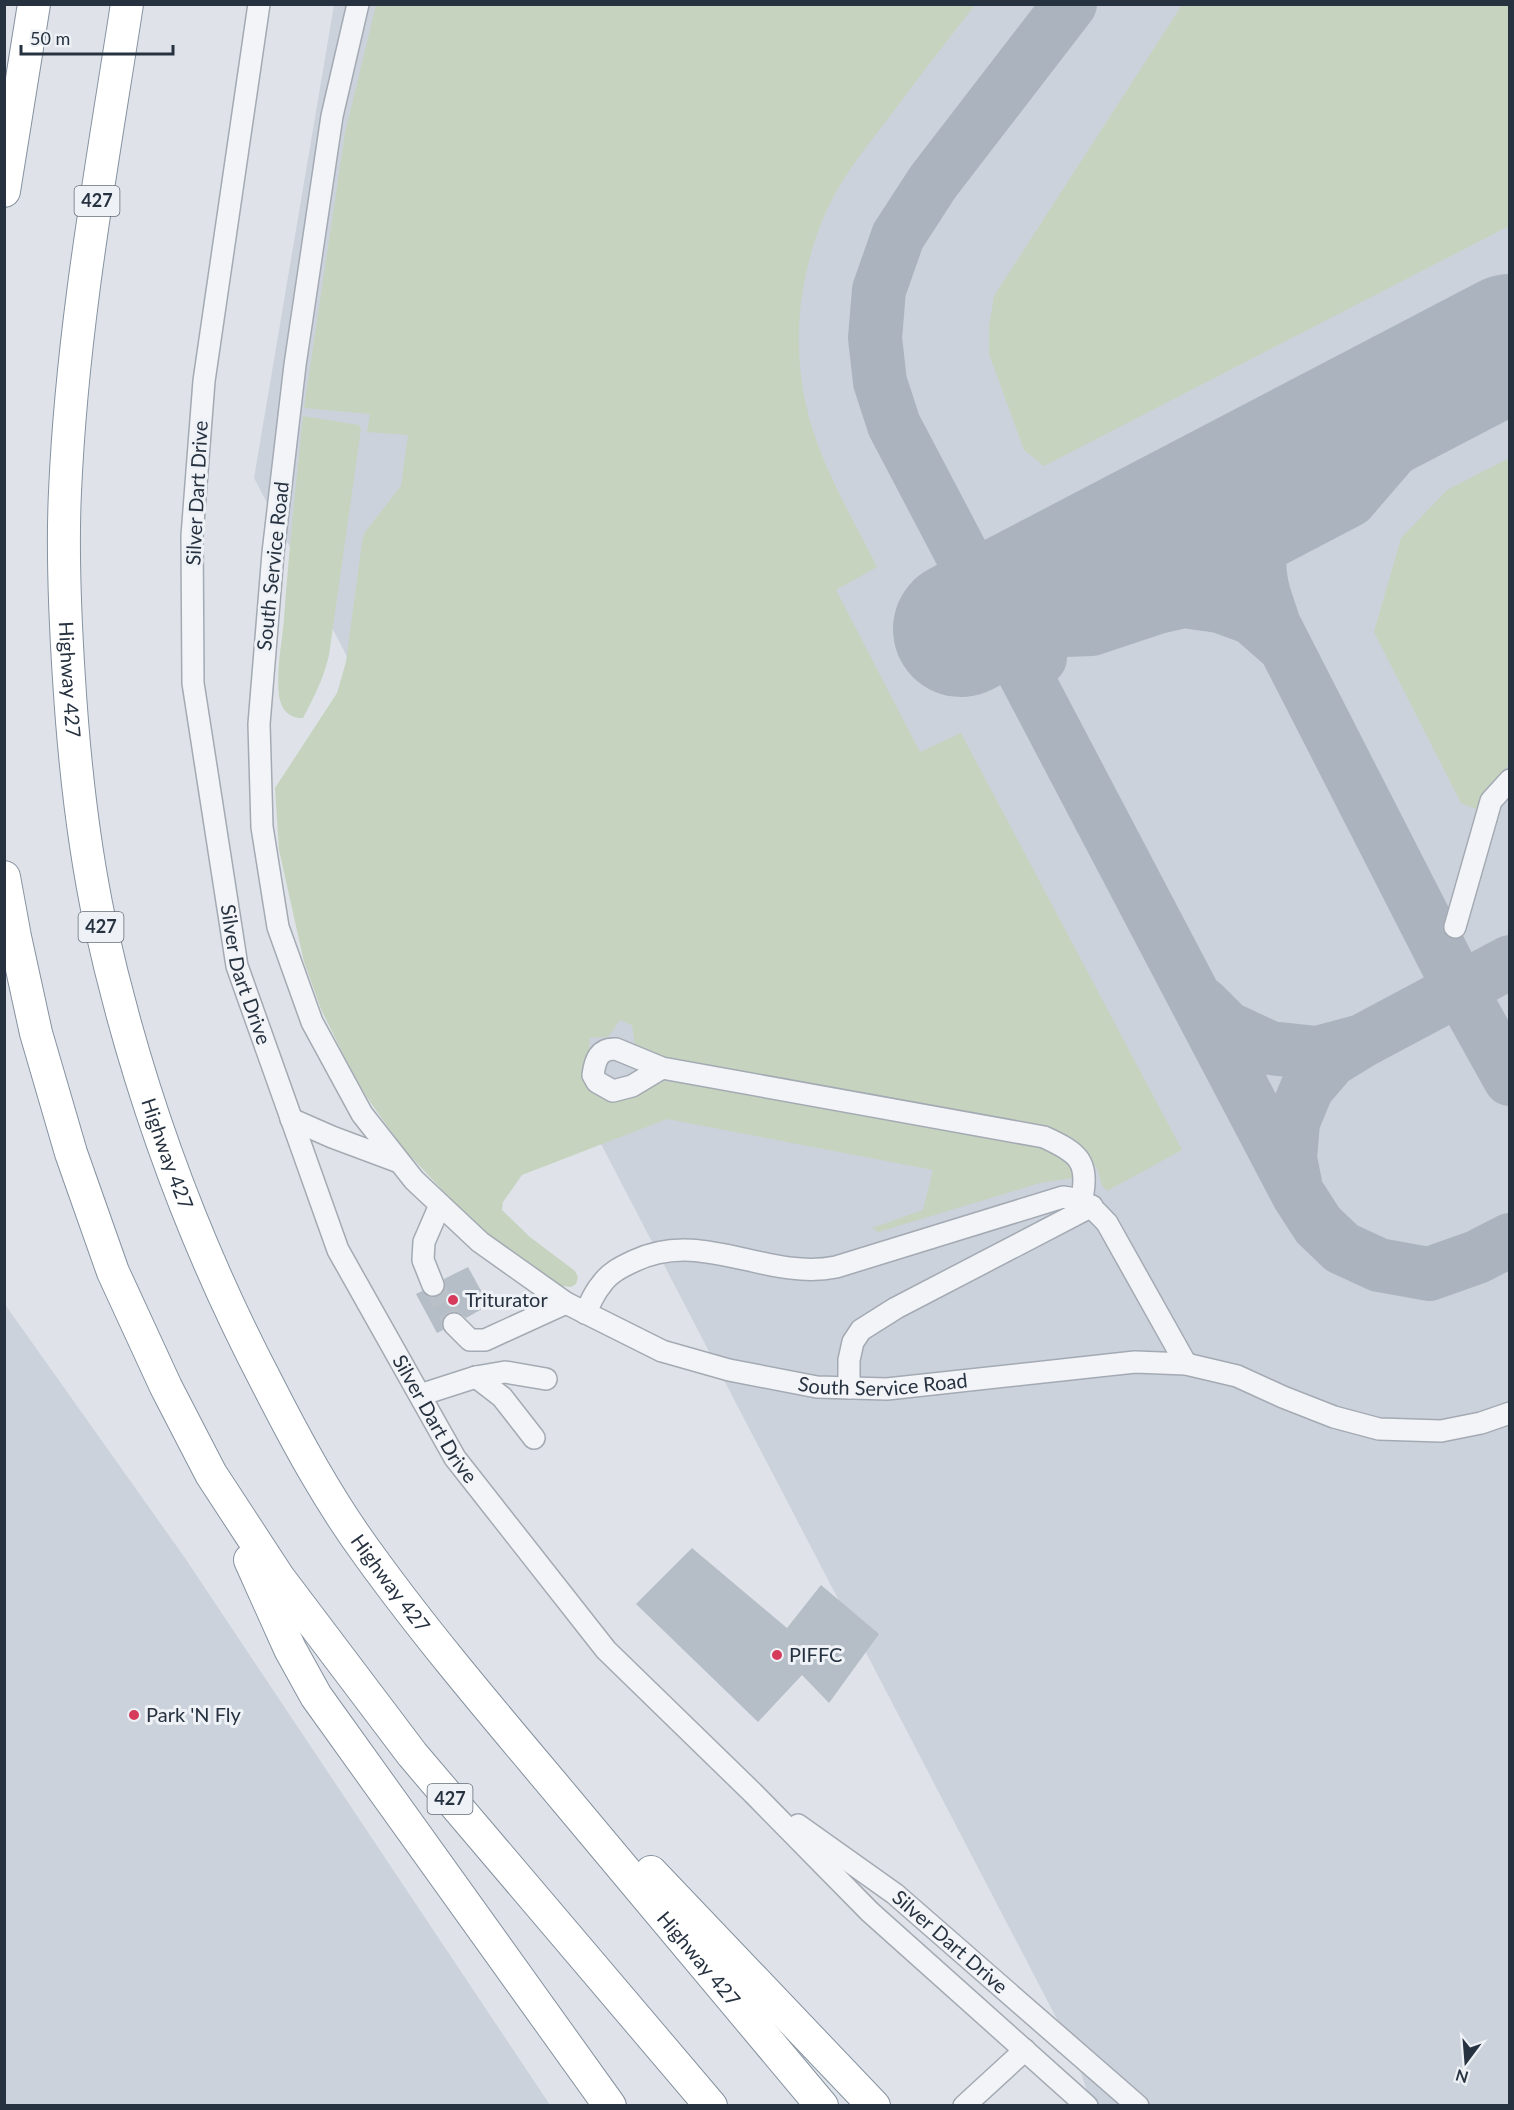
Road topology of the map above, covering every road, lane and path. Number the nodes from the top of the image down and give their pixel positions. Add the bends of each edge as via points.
1 (34, 4) edge
2 (127, 4) edge
3 (259, 4) edge
4 (358, 4) edge
5 (4, 191) edge
6 (1509, 780) edge
7 (4, 877) edge
8 (1455, 927) dead end
9 (662, 1068) dead end
10 (362, 1113) junction
11 (291, 1119) junction
12 (332, 1137) junction
13 (400, 1162) junction
14 (1087, 1203) junction
15 (440, 1205) junction
16 (433, 1285) tunnel mouth
17 (566, 1303) junction
18 (585, 1312) junction
19 (454, 1324) tunnel mouth
20 (1186, 1364) junction
21 (476, 1377) junction
22 (546, 1379) dead end
23 (849, 1388) junction
24 (420, 1395) junction
25 (1509, 1413) edge
26 (534, 1438) dead end
27 (211, 1474) junction
28 (481, 1698) junction
29 (753, 1793) junction
30 (1025, 2050) junction
31 (610, 2106) edge
32 (711, 2106) edge
33 (822, 2106) edge
34 (874, 2106) edge
35 (964, 2106) edge
36 (1088, 2106) edge
37 (1138, 2106) edge

1 - 5 highway
2 - 28 highway, Highway 427 / 427 via 87,264 64,496 64,615 72,725 99,918 126,1029 154,1119 195,1229 240,1332 326,1491 366,1552
3 - 11 street, Silver Dart Drive via 204,381 192,536 194,684 237,966
4 - 10 street, South Service Road via 332,116 295,365 273,553 259,724 262,827 278,927 312,1022
6 - 8 street via 1491,801
7 - 27 highway, 427 via 36,1033 71,1153 113,1272
9 - 14 street via 1044,1137 1077,1156 1086,1178
10 - 12 street via 358,1136 349,1140
10 - 13 street, South Service Road
11 - 12 street, South Service Road
11 - 24 street, Silver Dart Drive via 338,1250
12 - 13 street, South Service Road
13 - 15 street, South Service Road
14 - 18 street via 1063,1197 819,1271 785,1268 707,1250 681,1248 644,1256 618,1269 601,1284
14 - 20 street via 1107,1223
14 - 23 street via 861,1330 849,1360
15 - 16 street via 424,1242 423,1260
15 - 17 street, South Service Road via 480,1242
17 - 18 street, South Service Road
17 - 19 street via 485,1340 470,1340
18 - 23 street, South Service Road via 662,1351 729,1370
20 - 23 street, South Service Road via 1135,1362 887,1389
20 - 25 street, South Service Road via 1237,1376 1334,1417 1379,1429 1442,1431
21 - 22 street via 505,1372
21 - 24 street
21 - 26 street via 502,1397
24 - 29 street, Silver Dart Drive via 455,1458 606,1650
27 - 31 highway via 290,1649 316,1696
27 - 32 highway, 427 via 279,1578 412,1754
28 - 33 highway, Highway 427 / 427
28 - 34 highway
29 - 30 street, Silver Dart Drive via 870,1912
29 - 37 street, Silver Dart Drive via 895,1894
30 - 35 street
30 - 36 street, Silver Dart Drive

